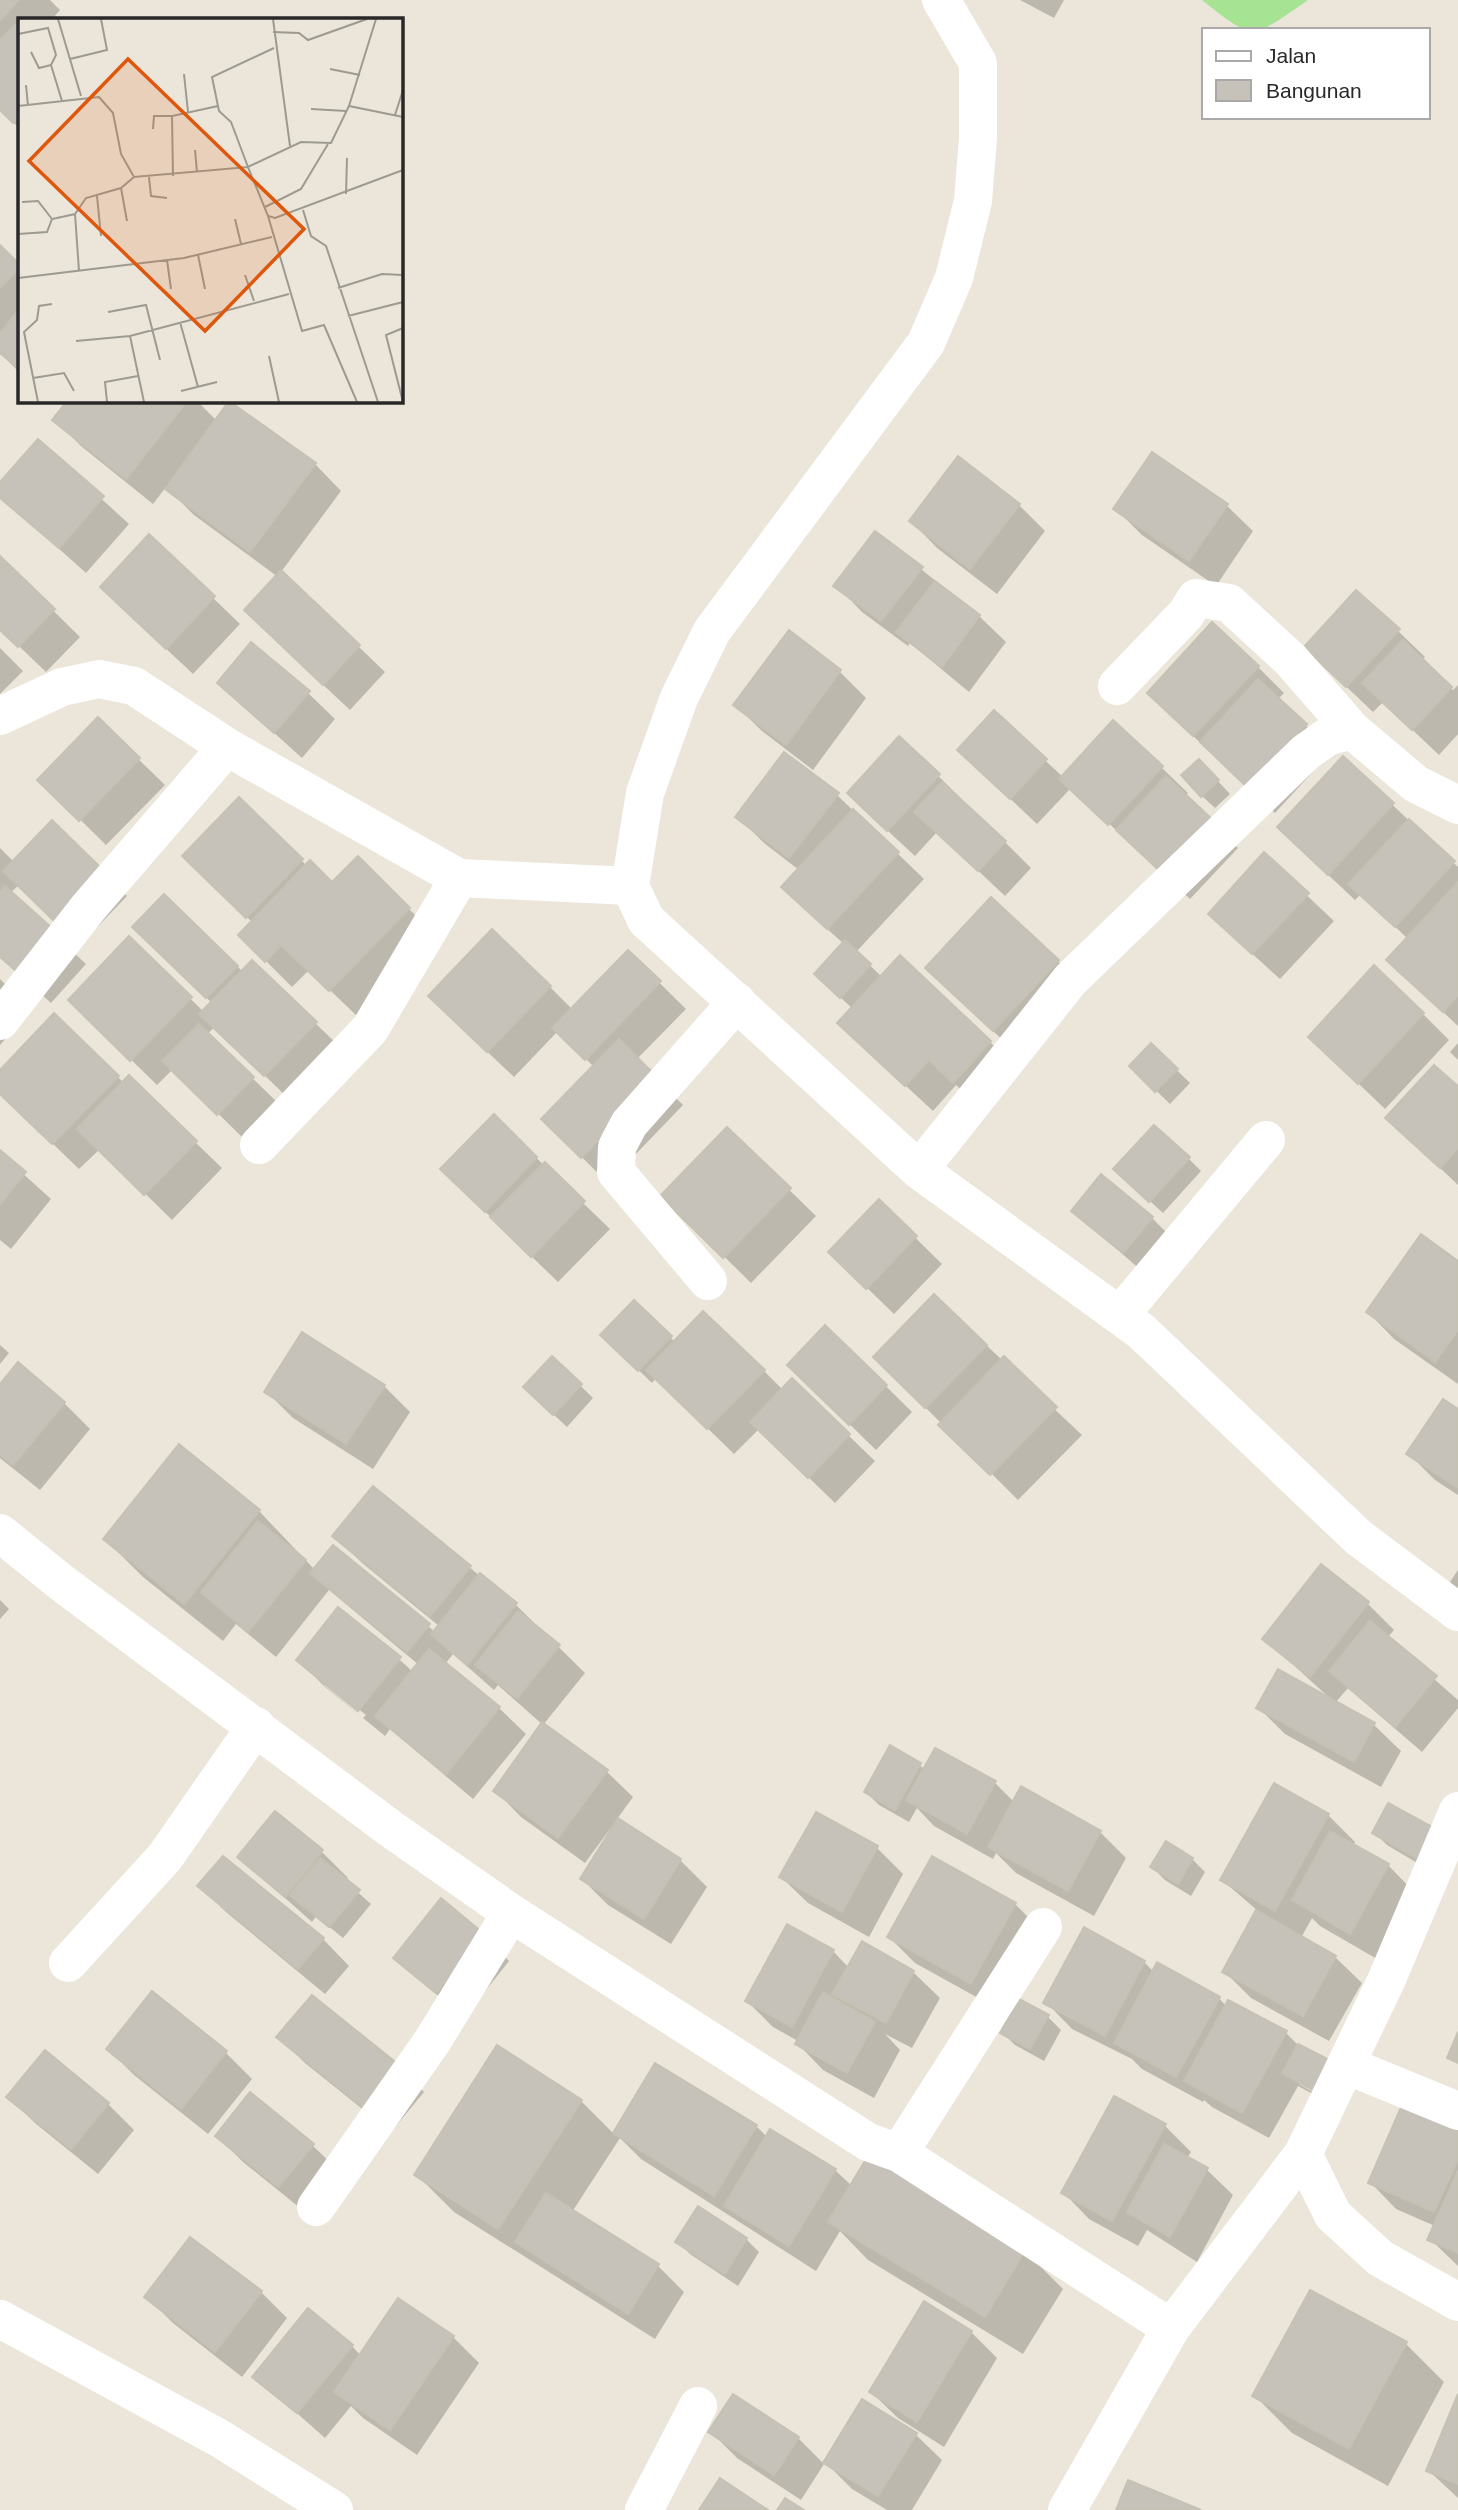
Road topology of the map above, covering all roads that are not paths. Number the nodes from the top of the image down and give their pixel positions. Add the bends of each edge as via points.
1 (941, 0) edge
2 (1117, 686) dead end
3 (0, 716) edge
4 (1352, 730) junction
5 (227, 747) junction
6 (1458, 805) edge
7 (459, 878) junction
8 (630, 886) junction
9 (737, 1002) junction
10 (0, 1021) edge
11 (1266, 1140) dead end
12 (259, 1145) dead end
13 (919, 1170) junction
14 (708, 1281) dead end
15 (1120, 1315) junction
16 (0, 1533) edge
17 (1458, 1612) edge
18 (256, 1726) junction
19 (1458, 1811) edge
20 (511, 1913) junction
21 (1043, 1927) dead end
22 (68, 1963) dead end
23 (1346, 2065) junction
24 (1458, 2111) edge
25 (899, 2153) junction
26 (1303, 2154) junction
27 (316, 2207) dead end
28 (1458, 2302) edge
29 (0, 2319) edge
30 (1171, 2328) junction
31 (698, 2406) dead end
32 (334, 2510) edge
33 (644, 2510) edge
34 (1067, 2510) edge

1 - 8 street via 978,63 973,201 954,278 926,343 712,631 679,698 645,793
2 - 4 street via 1196,598 1229,603 1291,660
3 - 5 street via 62,687 99,680 134,686
4 - 6 street via 1416,784
4 - 13 street via 1327,737 1306,752 1070,980
5 - 7 street
5 - 10 street via 88,908
7 - 8 street
7 - 12 street via 370,1028
8 - 9 street via 646,920
9 - 13 street
9 - 14 street via 629,1124 617,1147 616,1172
11 - 15 street
13 - 15 street
15 - 17 street via 1357,1536
16 - 18 street
18 - 20 street
18 - 22 street via 165,1857
19 - 23 street
20 - 25 street via 868,2141
20 - 27 street via 433,2040
21 - 25 street
23 - 24 street
23 - 26 street
25 - 30 street
26 - 28 street via 1333,2215 1380,2258
26 - 30 street
29 - 32 street via 219,2438
30 - 34 street
31 - 33 street

